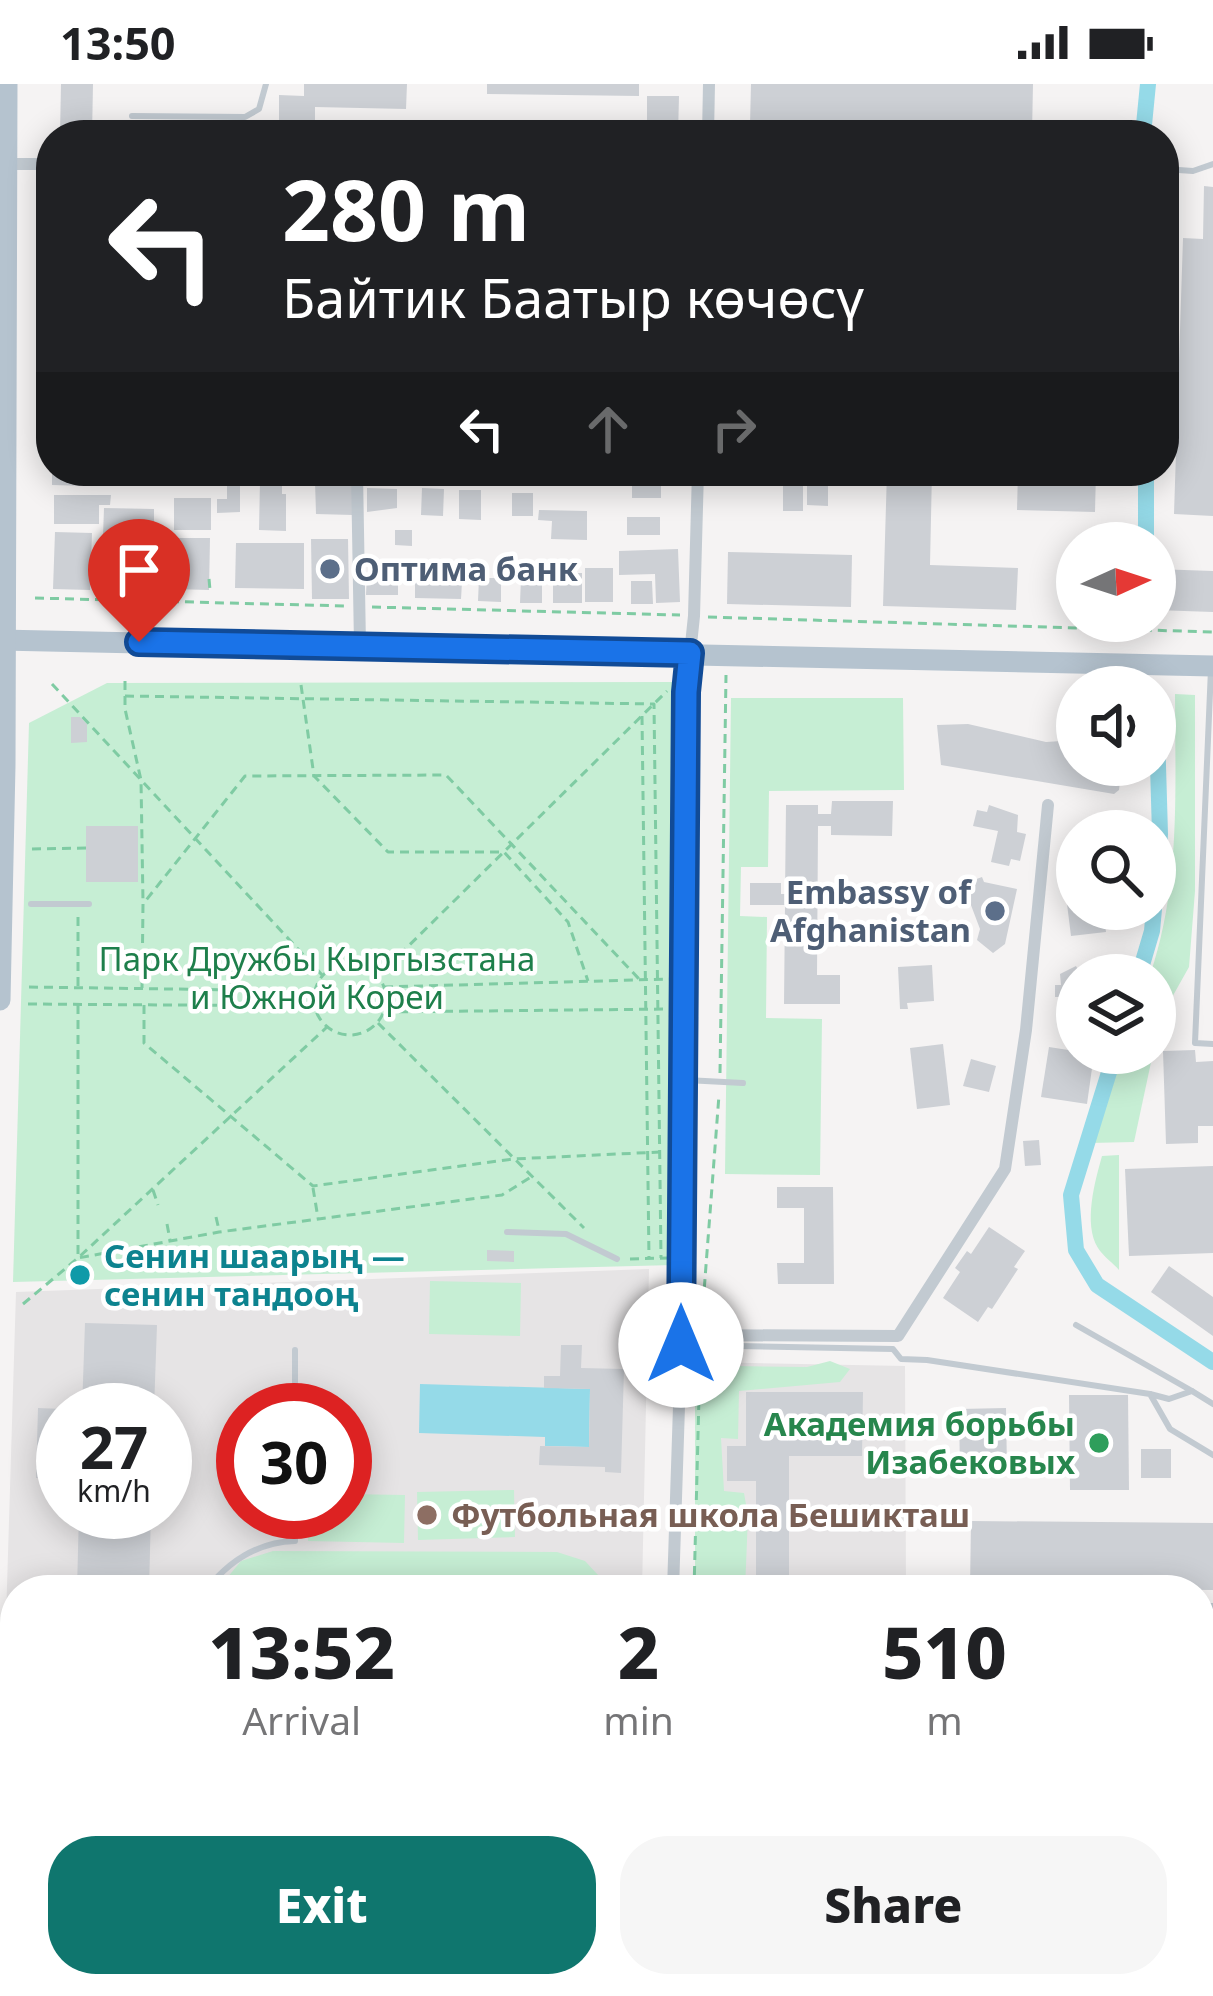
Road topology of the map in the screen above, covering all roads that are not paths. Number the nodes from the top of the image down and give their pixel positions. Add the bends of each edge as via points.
1 (7, 84) edge
2 (266, 84) edge
3 (709, 84) edge
4 (132, 116) dead end
5 (708, 120) edge
6 (7, 164) junction
7 (36, 164) edge
8 (1213, 164) edge
9 (1179, 170) edge
10 (357, 486) edge
11 (697, 486) edge
12 (2, 640) edge
13 (360, 645) junction
14 (690, 653) junction
15 (1212, 666) edge
16 (2, 792) edge
17 (1048, 805) dead end
18 (31, 904) dead end
19 (88, 904) dead end
20 (0, 1000) edge
21 (1213, 1044) edge
22 (683, 1080) junction
23 (743, 1083) dead end
24 (506, 1232) dead end
25 (617, 1259) road end
26 (1076, 1325) dead end
27 (681, 1340) junction
28 (700, 1341) junction
29 (295, 1350) dead end
30 (295, 1383) edge
31 (1192, 1391) junction
32 (1150, 1394) junction
33 (1213, 1404) edge
34 (1213, 1455) edge
35 (295, 1539) edge
36 (220, 1575) edge
37 (673, 1575) edge

1 - 6 main road
2 - 4 lane via 259,109 245,117
3 - 5 street
6 - 7 street
6 - 12 main road
8 - 9 lane
10 - 13 street
11 - 14 street
12 - 13 main road
12 - 16 main road
13 - 14 main road
14 - 15 main road
14 - 22 street
15 - 21 lane via 1196,1043
16 - 20 main road
17 - 28 street via 1005,1169 910,1318 898,1336
18 - 19 lane
22 - 23 lane
22 - 27 street
24 - 25 lane via 566,1234
26 - 31 lane
27 - 28 street
27 - 37 street
28 - 32 lane via 893,1349 901,1359
29 - 30 lane
31 - 32 lane via 1169,1399
31 - 33 lane
32 - 34 lane via 1170,1430
35 - 36 lane via 236,1558

